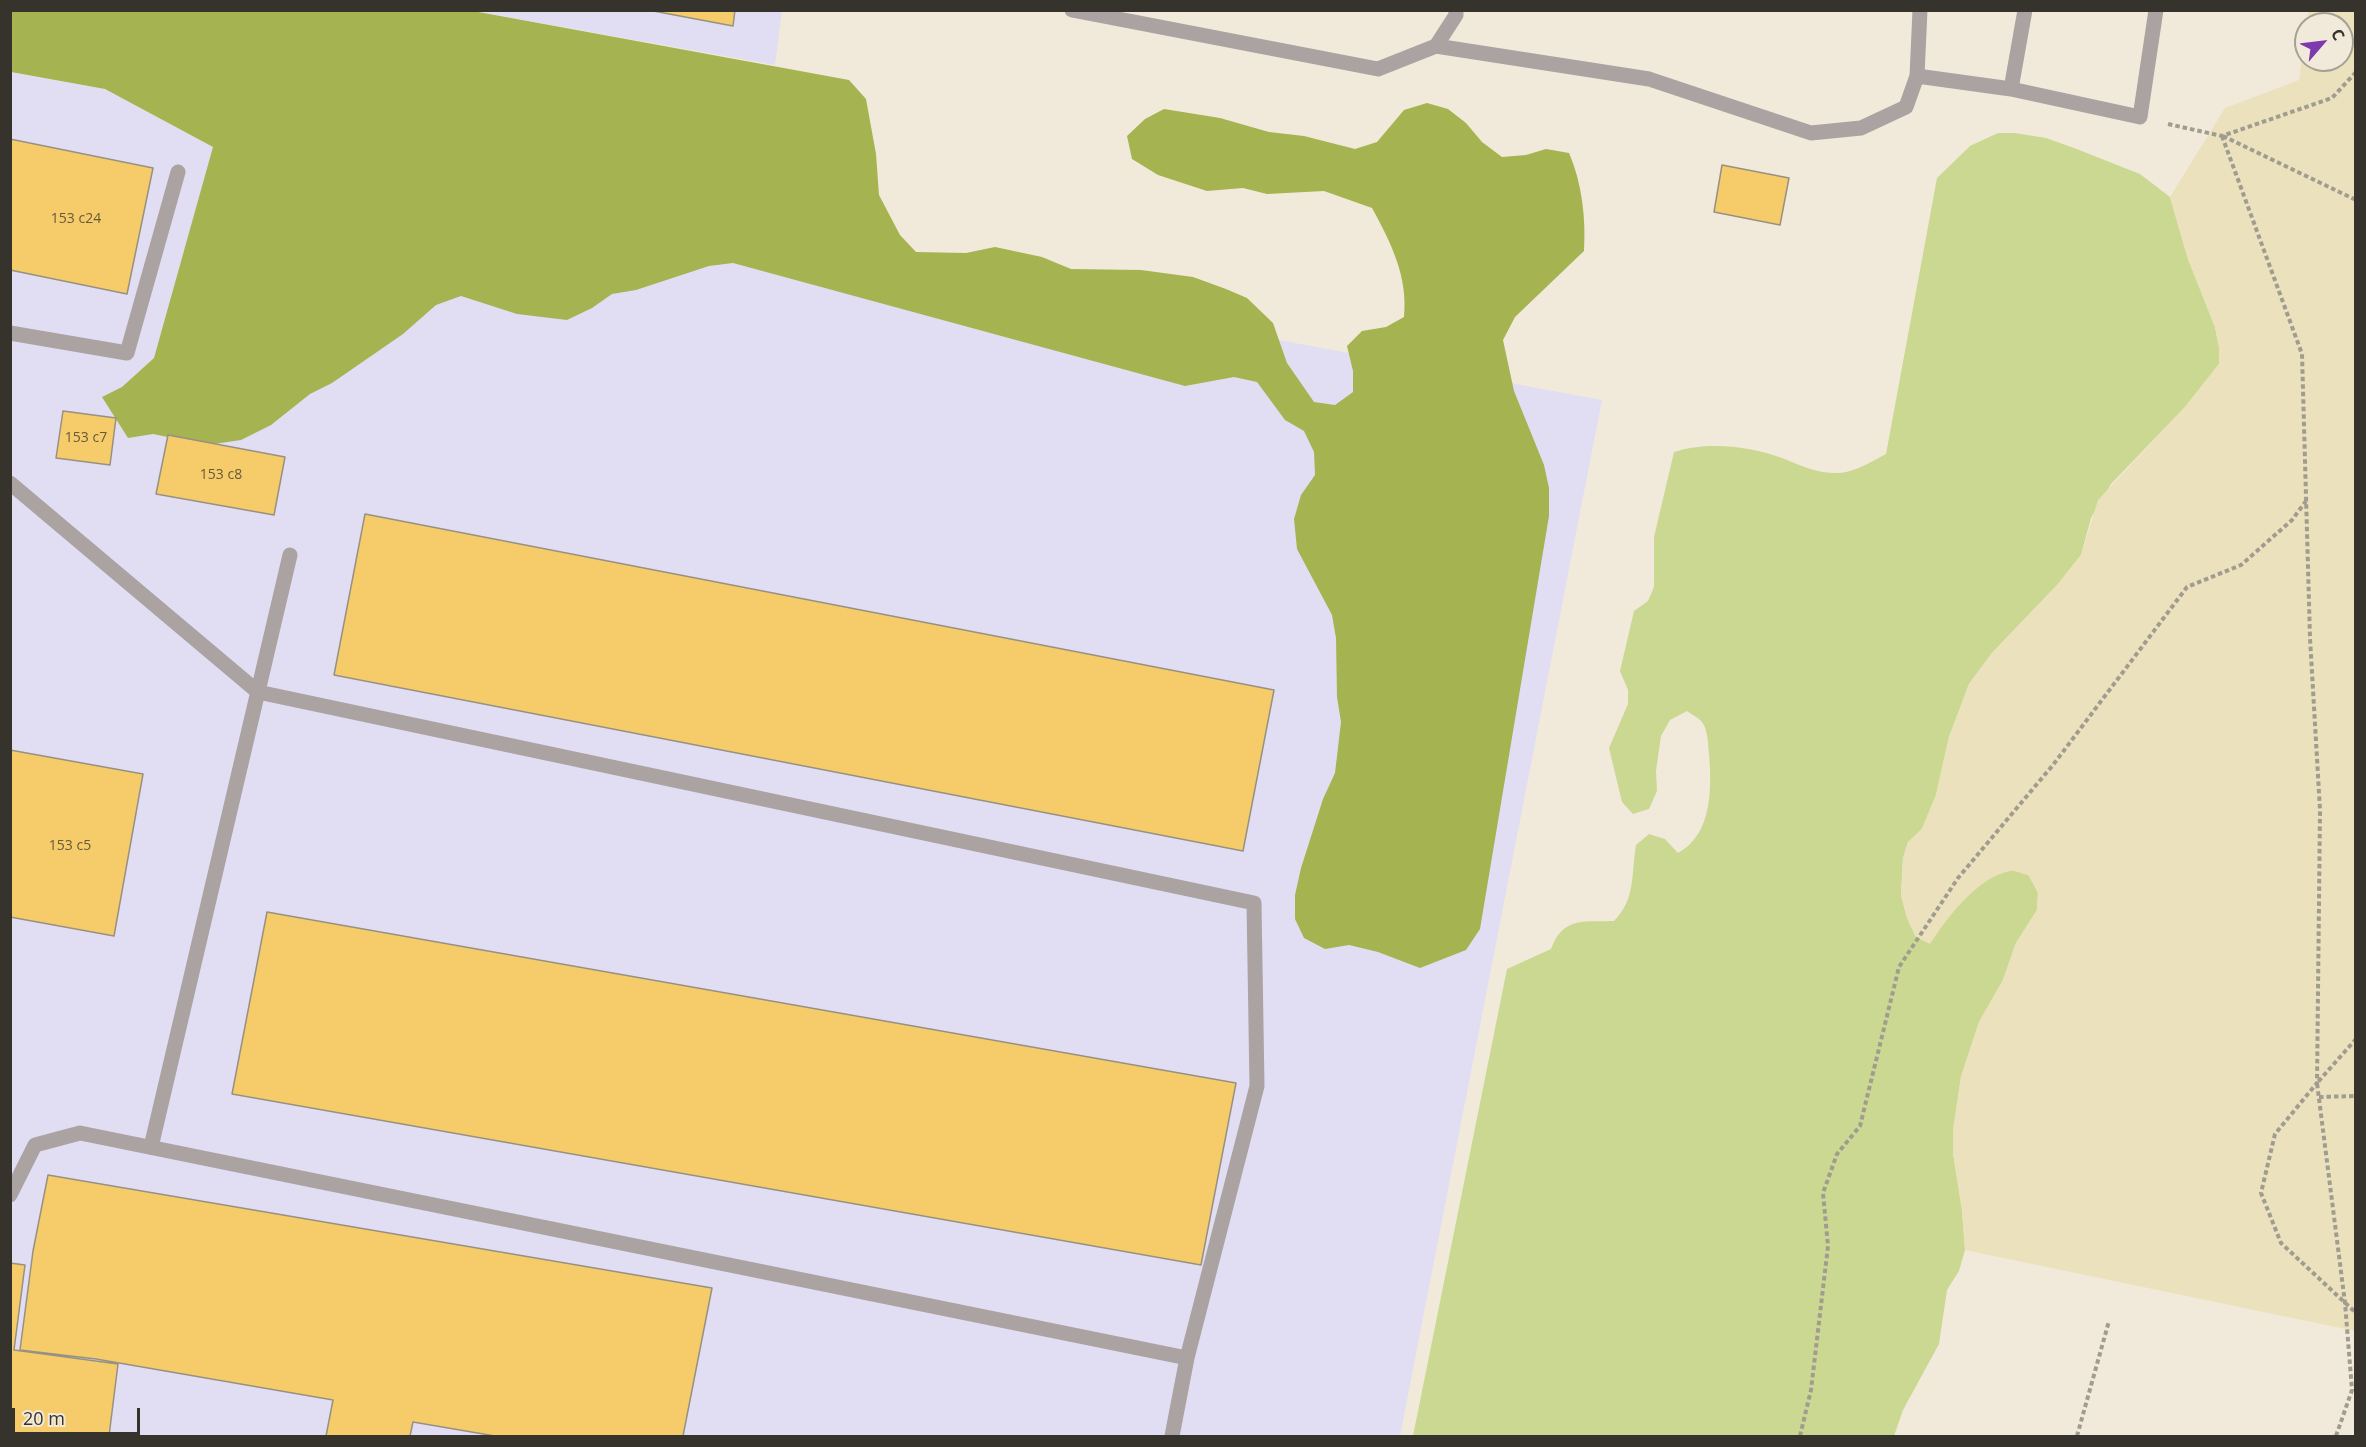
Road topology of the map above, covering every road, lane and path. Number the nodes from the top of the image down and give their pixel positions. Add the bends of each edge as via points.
1 (1072, 10) edge
2 (1456, 10) edge
3 (1920, 10) edge
4 (2025, 10) edge
5 (2156, 10) edge
6 (1436, 46) junction
7 (2355, 72) edge
8 (1917, 76) junction
9 (2012, 89) junction
10 (2140, 117) junction
11 (2222, 136) junction
12 (178, 172) dead end
13 (2355, 200) edge
14 (10, 333) edge
15 (10, 483) edge
16 (2307, 500) junction
17 (290, 555) dead end
18 (258, 692) junction
19 (2355, 1039) edge
20 (2318, 1083) junction
21 (2355, 1096) edge
22 (2319, 1097) junction
23 (151, 1147) junction
24 (10, 1195) edge
25 (2345, 1303) junction
26 (2355, 1313) edge
27 (2109, 1321) dead end
28 (1187, 1358) junction
29 (1172, 1437) edge
30 (1800, 1437) edge
31 (2077, 1437) edge
32 (2336, 1437) edge

1 - 6 lane via 1378,69
2 - 6 lane
3 - 8 lane
4 - 9 lane
5 - 10 lane
6 - 8 lane via 1649,79 1811,133 1861,128 1906,107
7 - 11 path via 2332,98
8 - 9 lane
9 - 10 lane
10 - 11 path
11 - 13 path
11 - 16 path via 2302,354
12 - 14 lane via 127,353
15 - 18 lane
16 - 20 path via 2320,810
16 - 30 path via 2292,520 2241,565 2187,587 2053,765 1958,878 1899,967 1860,1126 1837,1154 1824,1193 1828,1246 1811,1390
17 - 18 lane
18 - 23 lane
18 - 28 lane via 1254,903 1257,1086
19 - 20 path
20 - 22 path
20 - 25 path via 2275,1134 2261,1193 2281,1243
21 - 22 path
22 - 25 path
23 - 24 lane via 80,1133 35,1145
23 - 28 lane
25 - 26 path
25 - 32 path via 2352,1390
27 - 31 path
28 - 29 lane

